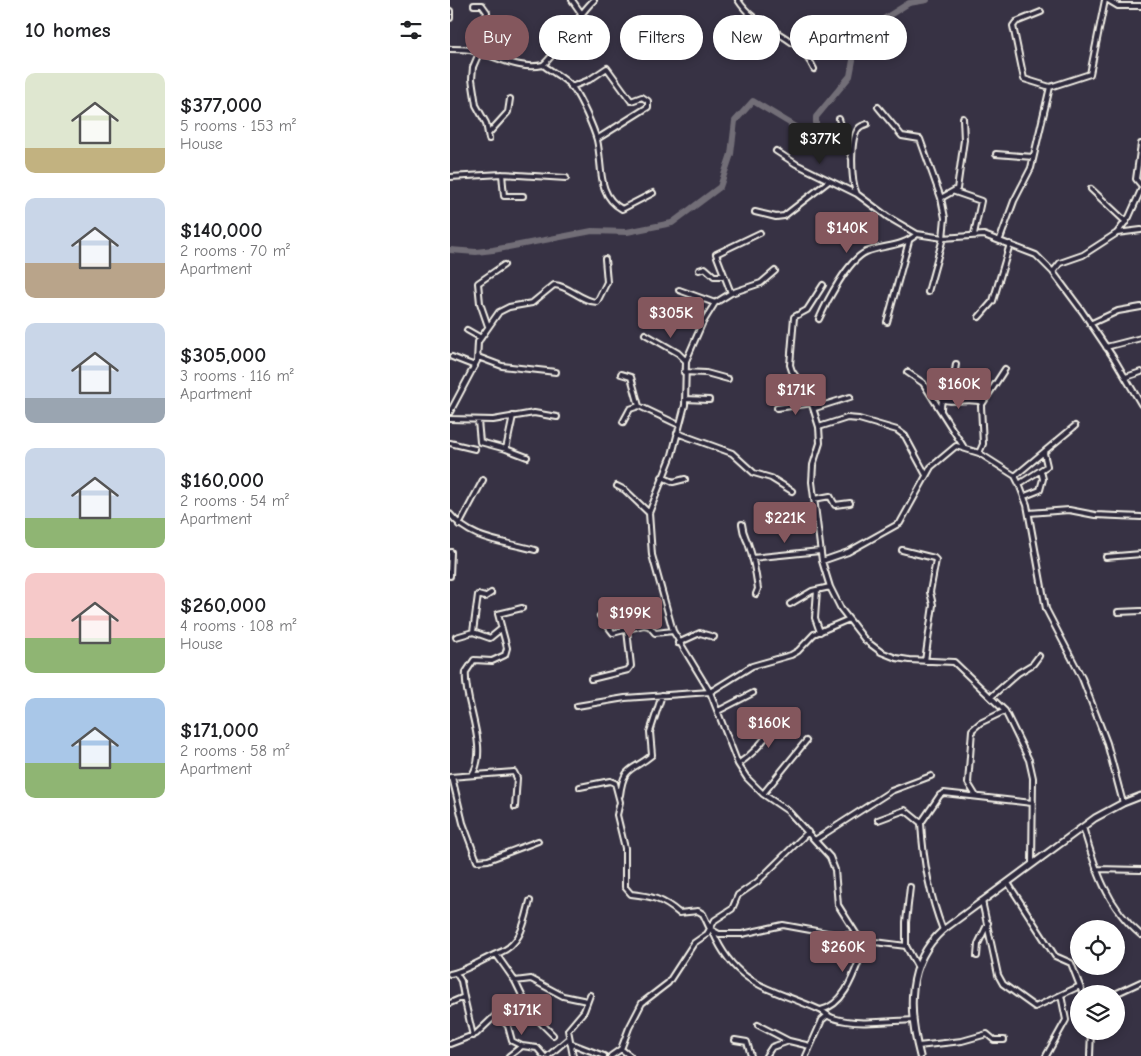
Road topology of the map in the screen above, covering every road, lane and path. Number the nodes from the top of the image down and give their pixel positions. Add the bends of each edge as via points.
1 (572, 0) edge
2 (594, 0) edge
3 (738, 0) edge
4 (1106, 0) edge
5 (474, 5) dead end
6 (1141, 6) edge
7 (450, 11) edge
8 (1041, 12) dead end
9 (581, 13) junction
10 (486, 15) edge
11 (450, 18) edge
12 (450, 48) edge
13 (465, 50) edge
14 (476, 60) edge
15 (500, 60) edge
16 (543, 65) junction
17 (814, 69) dead end
18 (572, 87) junction
19 (1050, 87) junction
20 (510, 99) dead end
21 (878, 108) dead end
22 (963, 118) dead end
23 (839, 120) dead end
24 (867, 124) dead end
25 (488, 133) junction
26 (488, 139) dead end
27 (597, 139) junction
28 (1141, 144) edge
29 (776, 151) dead end
30 (996, 154) dead end
31 (1033, 157) junction
32 (852, 158) junction
33 (502, 174) junction
34 (450, 177) edge
35 (566, 178) dead end
36 (829, 180) junction
37 (1141, 185) edge
38 (1091, 189) dead end
39 (1141, 190) edge
40 (955, 192) junction
41 (653, 193) dead end
42 (857, 194) junction
43 (523, 196) dead end
44 (941, 198) junction
45 (754, 212) dead end
46 (1126, 222) junction
47 (1141, 230) edge
48 (760, 233) dead end
49 (1117, 233) junction
50 (917, 234) junction
51 (974, 234) junction
52 (943, 238) junction
53 (1000, 239) junction
54 (909, 241) junction
55 (1010, 244) junction
56 (605, 258) dead end
57 (504, 265) dead end
58 (699, 270) dead end
59 (775, 271) dead end
60 (1053, 272) junction
61 (724, 276) junction
62 (823, 285) dead end
63 (678, 290) dead end
64 (928, 292) dead end
65 (731, 293) junction
66 (715, 303) junction
67 (1141, 307) edge
68 (979, 317) dead end
69 (819, 318) dead end
70 (887, 322) dead end
71 (1090, 324) junction
72 (488, 326) junction
73 (467, 330) dead end
74 (645, 334) dead end
75 (481, 338) junction
76 (1141, 338) edge
77 (1106, 348) junction
78 (452, 357) dead end
79 (478, 357) junction
80 (686, 361) junction
81 (956, 364) dead end
82 (475, 366) junction
83 (1005, 369) dead end
84 (556, 372) dead end
85 (684, 372) junction
86 (907, 372) dead end
87 (1141, 372) edge
88 (621, 374) dead end
89 (1126, 377) junction
90 (728, 379) dead end
91 (850, 397) dead end
92 (685, 399) junction
93 (709, 400) dead end
94 (940, 400) junction
95 (983, 402) junction
96 (452, 403) edge
97 (1141, 404) edge
98 (639, 406) junction
99 (814, 406) junction
100 (777, 408) dead end
101 (450, 412) edge
102 (941, 413) junction
103 (512, 416) junction
104 (557, 417) dead end
105 (450, 419) edge
106 (478, 421) junction
107 (623, 422) dead end
108 (679, 425) junction
109 (1075, 426) dead end
110 (819, 427) junction
111 (677, 433) junction
112 (450, 443) edge
113 (963, 446) junction
114 (475, 449) dead end
115 (506, 449) junction
116 (979, 452) junction
117 (1044, 453) junction
118 (527, 457) dead end
119 (1041, 471) junction
120 (926, 475) junction
121 (1015, 476) junction
122 (662, 477) junction
123 (685, 479) dead end
124 (483, 480) dead end
125 (1019, 484) junction
126 (617, 486) dead end
127 (792, 491) dead end
128 (1025, 496) junction
129 (814, 499) junction
130 (850, 503) dead end
131 (649, 513) junction
132 (1029, 513) junction
133 (450, 514) edge
134 (1141, 517) edge
135 (742, 524) dead end
136 (459, 525) junction
137 (534, 550) dead end
138 (902, 550) dead end
139 (820, 551) junction
140 (451, 552) edge
141 (1141, 554) edge
142 (1106, 557) dead end
143 (752, 558) junction
144 (822, 561) junction
145 (450, 576) edge
146 (830, 587) junction
147 (817, 590) junction
148 (491, 593) dead end
149 (756, 594) dead end
150 (790, 604) dead end
151 (522, 608) dead end
152 (1141, 611) edge
153 (1118, 612) dead end
154 (600, 616) dead end
155 (847, 620) junction
156 (501, 629) junction
157 (627, 630) junction
158 (673, 631) junction
159 (473, 632) junction
160 (820, 632) junction
161 (456, 637) dead end
162 (714, 637) dead end
163 (678, 642) junction
164 (1040, 656) dead end
165 (924, 661) junction
166 (591, 679) dead end
167 (710, 692) junction
168 (753, 693) dead end
169 (662, 695) junction
170 (991, 697) junction
171 (576, 706) dead end
172 (718, 711) junction
173 (1005, 711) junction
174 (780, 716) dead end
175 (806, 741) dead end
176 (738, 764) junction
177 (472, 775) junction
178 (931, 776) dead end
179 (451, 777) edge
180 (580, 787) dead end
181 (764, 794) junction
182 (976, 796) junction
183 (1141, 796) edge
184 (619, 798) junction
185 (1032, 803) junction
186 (1122, 803) junction
187 (515, 807) dead end
188 (878, 820) dead end
189 (921, 823) junction
190 (1083, 827) junction
191 (808, 832) junction
192 (815, 840) junction
193 (538, 841) dead end
194 (1032, 863) junction
195 (1096, 869) junction
196 (1141, 870) edge
197 (1008, 883) junction
198 (910, 887) dead end
199 (530, 901) dead end
200 (982, 901) junction
201 (988, 923) junction
202 (943, 930) junction
203 (712, 931) junction
204 (857, 934) junction
205 (1141, 935) edge
206 (867, 941) junction
207 (906, 946) junction
208 (496, 954) junction
209 (977, 956) dead end
210 (917, 966) junction
211 (456, 973) junction
212 (450, 974) edge
213 (515, 981) junction
214 (1141, 982) edge
215 (1080, 985) edge
216 (1125, 989) edge
217 (1070, 991) edge
218 (590, 994) dead end
219 (1061, 995) junction
220 (464, 997) junction
221 (523, 997) junction
222 (587, 1001) junction
223 (450, 1003) edge
224 (821, 1010) junction
225 (496, 1014) junction
226 (828, 1015) junction
227 (913, 1020) junction
228 (758, 1025) dead end
229 (553, 1035) dead end
230 (473, 1036) junction
231 (735, 1040) dead end
232 (1004, 1040) dead end
233 (1091, 1040) edge
234 (569, 1041) junction
235 (789, 1041) junction
236 (450, 1044) edge
237 (522, 1046) junction
238 (810, 1046) junction
239 (918, 1046) junction
240 (621, 1049) junction
241 (509, 1056) edge
242 (544, 1056) edge
243 (548, 1056) edge
244 (572, 1056) edge
245 (604, 1056) edge
246 (612, 1056) edge
247 (630, 1056) edge
248 (751, 1056) edge
249 (766, 1056) edge
250 (806, 1056) edge
251 (920, 1056) edge
252 (1046, 1056) edge
253 (1090, 1056) edge

1 - 9 street
2 - 9 street
3 - 17 street via 750,15 781,33 804,52
4 - 6 street via 1118,6
4 - 19 street via 1090,74
5 - 10 street via 482,5
7 - 11 street
8 - 19 street via 1013,26 1024,79
9 - 16 street
12 - 13 street
14 - 25 street via 473,86 476,105
15 - 16 street via 529,66
16 - 18 street
18 - 27 street
18 - 27 street via 607,68 631,101 642,97 648,101 648,107
19 - 31 street
20 - 25 street via 508,112
21 - 44 street via 902,136 920,139
22 - 40 street via 960,177
23 - 32 street
24 - 32 street via 858,128 854,136
25 - 26 street
27 - 41 street via 603,186 620,209
28 - 37 street via 1136,179
29 - 36 street
30 - 31 street
31 - 53 street
32 - 42 street
33 - 34 street
33 - 35 street
33 - 43 street via 504,196
36 - 42 street
36 - 45 street via 784,216
38 - 46 street
39 - 46 street
40 - 44 street
40 - 51 street via 981,201
42 - 50 street
44 - 52 street via 945,218
46 - 49 street
47 - 49 street
48 - 61 street via 716,254
49 - 60 street via 1083,256 1060,263
50 - 52 street
50 - 54 street
51 - 52 street
51 - 53 street
52 - 64 street
53 - 55 street
54 - 69 street via 858,257 831,293
54 - 70 street
55 - 60 street via 1036,255
55 - 68 street via 993,301
56 - 72 street via 607,282 597,302 554,285 532,303 504,309
57 - 72 street via 478,283 480,303
58 - 61 street via 705,268 714,276
59 - 65 street via 761,283
60 - 71 street
61 - 65 street
62 - 99 street via 807,310 795,315 792,323 792,371 806,388
63 - 66 street
65 - 66 street
66 - 80 street
67 - 71 street via 1118,311
71 - 77 street
72 - 75 street
73 - 75 street
74 - 80 street
75 - 79 street
76 - 77 street
77 - 89 street
78 - 82 street
79 - 82 street
79 - 84 street via 502,366
80 - 85 street
81 - 94 street
82 - 96 street
83 - 95 street
85 - 90 street
85 - 92 street
86 - 102 street via 923,383
87 - 89 street
88 - 98 street via 631,377
89 - 97 street
91 - 99 street
92 - 93 street
92 - 108 street
94 - 95 street via 970,398
94 - 102 street
95 - 116 street via 980,412 983,444
96 - 101 street
98 - 107 street via 630,409
98 - 108 street
99 - 100 street
99 - 110 street
102 - 113 street
103 - 104 street via 534,413
103 - 106 street
103 - 115 street
105 - 106 street
106 - 115 street via 480,442
108 - 111 street
109 - 117 street
110 - 120 street via 847,418 897,430 906,436
110 - 129 street via 820,443 812,474
111 - 122 street
111 - 127 street via 732,453 754,473 771,478
112 - 114 street
113 - 116 street
113 - 120 street via 948,451
115 - 118 street
116 - 121 street
117 - 119 street via 1048,465
117 - 121 street
119 - 125 street
119 - 128 street via 1040,490
120 - 144 street via 900,523 848,552
121 - 125 street
122 - 123 street via 673,482
122 - 131 street
124 - 136 street
125 - 128 street
126 - 131 street
128 - 132 street
129 - 130 street via 830,496 835,505
129 - 139 street
131 - 158 street via 652,555
132 - 134 street via 1069,510 1102,516
132 - 186 street via 1046,609 1082,678 1106,743
133 - 136 street
135 - 143 street
136 - 137 street via 484,539
138 - 165 street via 936,560
139 - 143 street
139 - 144 street
140 - 145 street
141 - 142 street
143 - 149 street via 758,589
144 - 146 street
146 - 147 street
146 - 155 street
147 - 150 street
147 - 160 street via 815,618
148 - 159 street via 485,597 478,595
151 - 156 street via 499,612
152 - 153 street
154 - 157 street via 613,633
155 - 160 street
155 - 165 street via 881,652 896,658
156 - 159 street via 490,638
156 - 177 street via 507,648 505,655 492,661 474,660 466,672 477,746
157 - 158 street via 647,625 655,633
157 - 166 street via 631,666 628,670
158 - 163 street
159 - 161 street
160 - 167 street via 792,655 752,666
162 - 163 street via 700,633
163 - 167 street
164 - 170 street
165 - 170 street via 954,662
167 - 169 street
167 - 172 street
168 - 172 street
169 - 171 street
169 - 184 street via 650,732 652,754 622,778
170 - 173 street
172 - 176 street
173 - 182 street via 972,730 968,783
173 - 185 street via 1029,760 1033,778
174 - 176 street via 768,736
175 - 181 street
176 - 181 street
177 - 179 street
177 - 187 street via 514,772 517,778
178 - 192 street via 891,791
179 - 193 street via 476,861 488,860
180 - 184 street via 613,781
181 - 191 street via 778,802
182 - 185 street
182 - 189 street via 941,793
183 - 186 street
184 - 203 street via 617,815 624,837 627,892 654,896 679,913 701,912
185 - 194 street
186 - 190 street
188 - 189 street via 905,810
189 - 202 street via 930,886
190 - 194 street
190 - 195 street
191 - 192 street
191 - 203 street via 757,882 738,895 732,909 715,920
192 - 204 street via 833,863 838,905
194 - 197 street
195 - 196 street
195 - 205 street via 1113,906
197 - 200 street
197 - 215 street via 1054,956 1071,963
198 - 207 street
199 - 208 street via 516,941
200 - 201 street
200 - 202 street
201 - 209 street via 978,944
201 - 219 street via 998,975 1003,984 1035,1006
202 - 210 street via 931,942
203 - 204 street via 742,934 793,925 822,933
203 - 224 street via 726,957 760,987
203 - 240 street via 690,948 668,983 642,1004
204 - 206 street
206 - 207 street
206 - 224 street via 839,1000 830,1008
207 - 210 street
208 - 211 street
208 - 213 street
210 - 227 street via 911,1007
211 - 212 street
211 - 220 street
213 - 221 street
213 - 222 street via 531,979 563,996
214 - 216 street
217 - 219 street
218 - 222 street
219 - 252 street via 1066,1020
220 - 223 street
220 - 230 street
221 - 225 street via 519,1005
221 - 229 street via 530,1012
222 - 234 street via 581,1016 568,1030
224 - 226 street
225 - 230 street
225 - 237 street via 506,1023 512,1041
226 - 227 street via 851,1020
226 - 238 street via 822,1020
227 - 239 street
228 - 235 street
230 - 236 street
231 - 248 street via 747,1042
232 - 239 street via 994,1040 987,1034 962,1042
233 - 253 street
234 - 243 street
234 - 244 street
234 - 245 street
235 - 238 street
235 - 249 street via 772,1047
237 - 241 street
237 - 242 street via 537,1048
238 - 250 street
239 - 251 street
240 - 246 street
240 - 247 street

